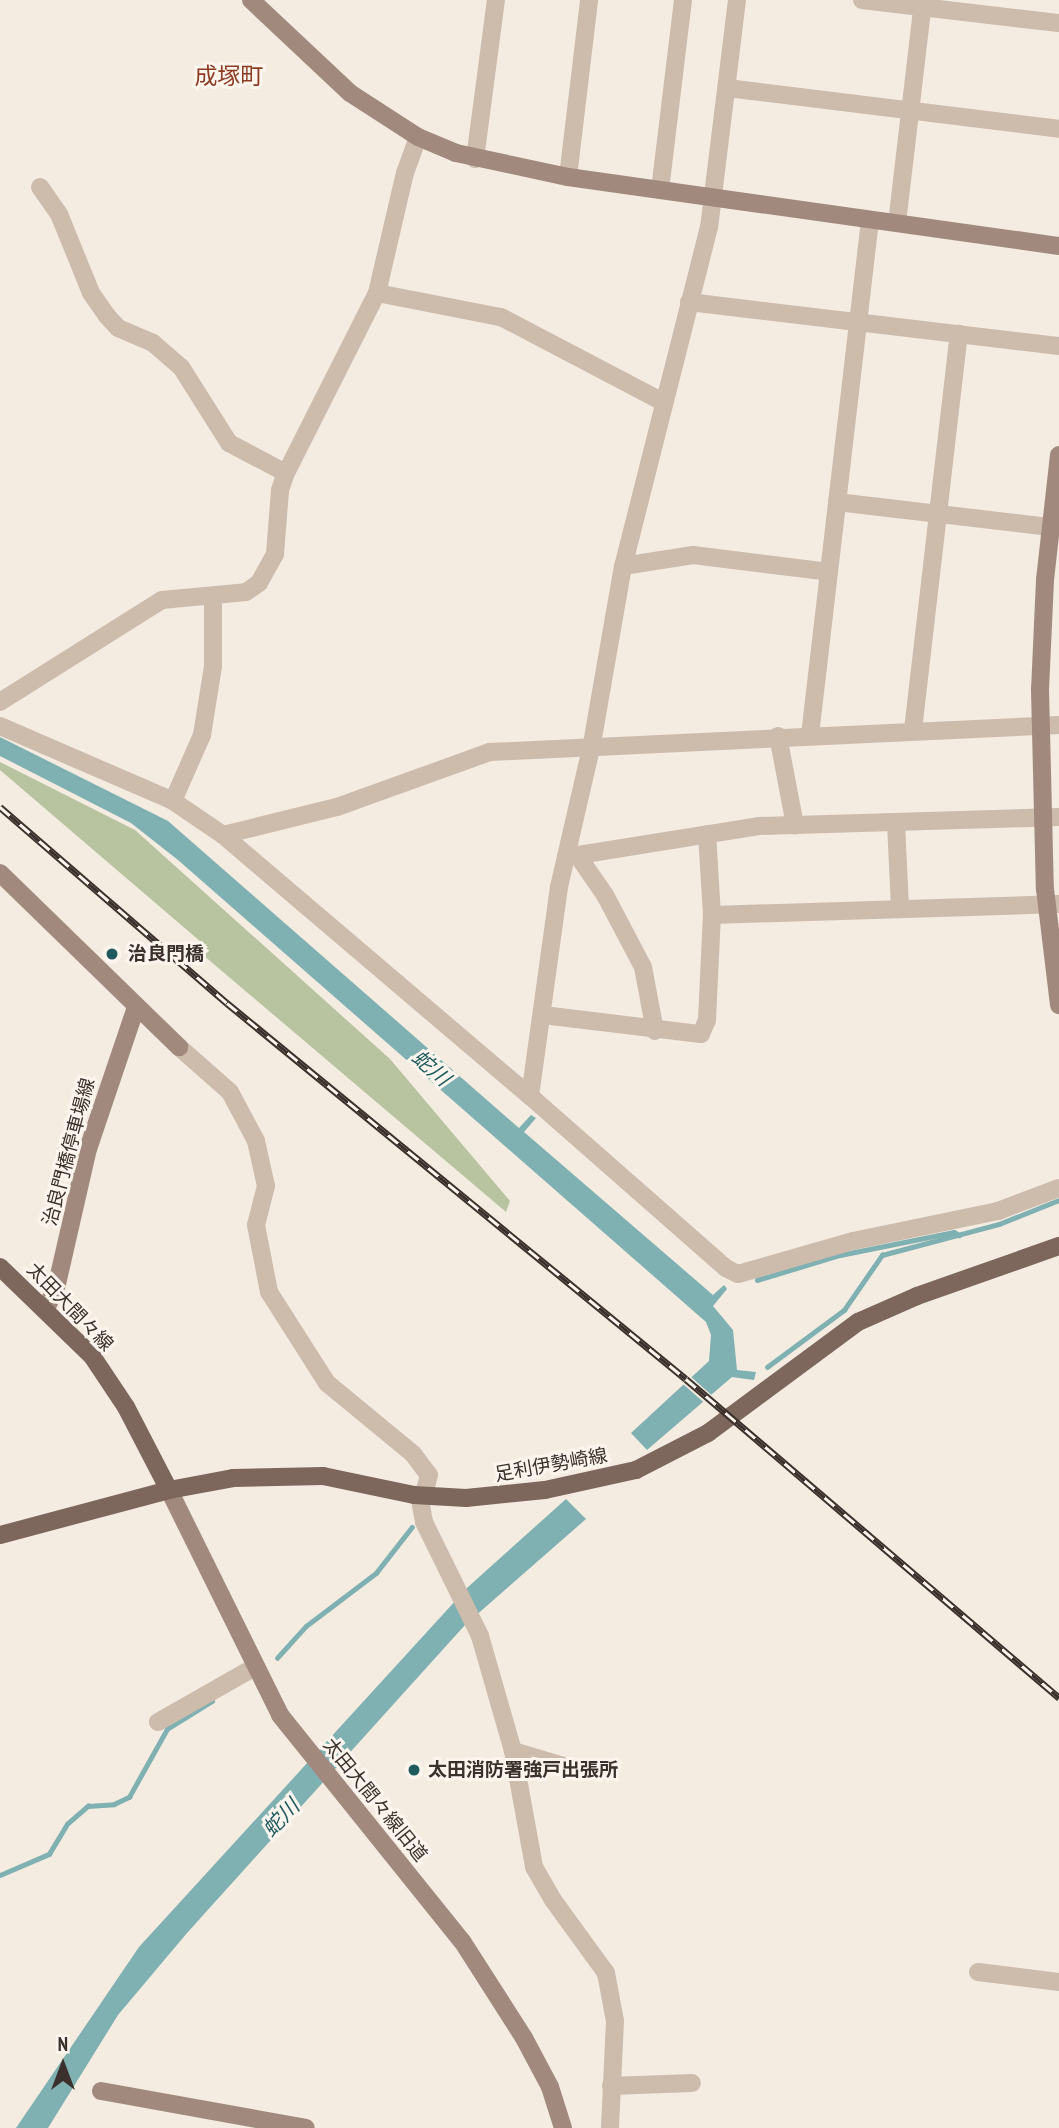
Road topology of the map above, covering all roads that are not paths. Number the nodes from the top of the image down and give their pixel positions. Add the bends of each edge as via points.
1 (251, 0) edge
2 (496, 0) edge
3 (589, 0) edge
4 (683, 0) edge
5 (737, 0) edge
6 (862, 0) edge
7 (922, 3) edge
8 (1014, 9) edge
9 (1059, 23) edge
10 (727, 88) junction
11 (910, 111) junction
12 (1059, 129) edge
13 (418, 137) junction
14 (475, 159) junction
15 (568, 177) junction
16 (40, 187) dead end
17 (660, 190) junction
18 (714, 197) junction
19 (870, 220) junction
20 (897, 223) junction
21 (1059, 246) edge
22 (377, 293) junction
23 (689, 302) junction
24 (858, 322) junction
25 (959, 334) junction
26 (1059, 345) edge
27 (663, 402) junction
28 (1059, 455) edge
29 (286, 473) junction
30 (837, 502) junction
31 (939, 514) junction
32 (1053, 529) edge
33 (622, 566) junction
34 (829, 572) junction
35 (213, 597) junction
36 (0, 702) edge
37 (0, 726) edge
38 (1050, 726) edge
39 (913, 730) junction
40 (810, 735) junction
41 (778, 736) junction
42 (592, 744) junction
43 (173, 801) junction
44 (1051, 818) edge
45 (896, 823) junction
46 (795, 825) junction
47 (707, 834) junction
48 (223, 835) junction
49 (572, 857) junction
50 (0, 873) edge
51 (1053, 904) edge
52 (900, 909) junction
53 (712, 915) junction
54 (1059, 1005) edge
55 (136, 1007) junction
56 (543, 1015) junction
57 (655, 1031) junction
58 (530, 1096) junction
59 (1059, 1188) edge
60 (1059, 1246) edge
61 (0, 1267) edge
62 (46, 1308) junction
63 (169, 1490) junction
64 (423, 1495) junction
65 (0, 1535) edge
66 (253, 1668) junction
67 (158, 1722) dead end
68 (513, 1751) junction
69 (584, 1772) dead end
70 (978, 1972) dead end
71 (1059, 1982) edge
72 (692, 2083) dead end
73 (611, 2086) junction
74 (95, 2087) dead end
75 (308, 2128) edge
76 (563, 2128) edge
77 (610, 2128) edge

1 - 13 street via 350,93
2 - 14 street
3 - 15 street
4 - 17 street
5 - 10 street
6 - 7 street
7 - 8 street
7 - 11 street
8 - 9 street
10 - 11 street
10 - 18 street
11 - 12 street
11 - 20 street
13 - 14 street
13 - 22 street
14 - 15 street
15 - 17 street
16 - 29 street via 59,214 91,293 107,316 118,328 153,343 181,368 229,443
17 - 18 street
18 - 19 street
18 - 23 street
19 - 20 street
19 - 24 street
20 - 21 street
22 - 27 street via 501,317
22 - 29 street
23 - 24 street
23 - 27 street
24 - 25 street
24 - 30 street
25 - 26 street
25 - 31 street
27 - 33 street
28 - 32 street
29 - 35 street via 280,490 275,554 268,569 246,592
30 - 31 street
30 - 34 street
31 - 32 street
31 - 39 street
32 - 38 street via 1042,626
33 - 34 street via 693,555
33 - 42 street
34 - 40 street
35 - 36 street via 162,600
35 - 43 street via 213,666 202,735
37 - 43 street
38 - 39 street
38 - 44 street
39 - 40 street
40 - 41 street
41 - 42 street
41 - 46 street
42 - 48 street via 491,752 337,807
42 - 49 street
43 - 48 street
44 - 45 street
44 - 51 street
45 - 46 street
45 - 52 street
46 - 47 street
47 - 49 street
47 - 53 street
48 - 58 street
49 - 56 street
49 - 57 street via 605,895 643,967
50 - 55 street
51 - 52 street
51 - 54 street
52 - 53 street
53 - 57 street via 704,1031 692,1037
55 - 62 street, 治良門橋停車場線 via 88,1149 57,1284
55 - 64 street via 230,1092 256,1141 266,1186 257,1226 268,1292 327,1383 425,1467 429,1475
56 - 57 street
56 - 58 street
58 - 59 street via 738,1274 853,1241 998,1211
60 - 64 main road, 足利伊勢崎線 via 858,1322 708,1433 636,1470 496,1497
61 - 62 main road, 太田大間々線
62 - 63 main road, 太田大間々線 via 108,1378
63 - 64 main road, 足利伊勢崎線 via 233,1478 297,1474
63 - 65 main road, 足利伊勢崎線
63 - 66 street, 太田大間々線旧道
64 - 68 street via 424,1522 474,1623
66 - 67 street
66 - 76 street, 太田大間々線旧道 via 280,1715 462,1941 524,2038 550,2087
68 - 69 street
68 - 73 street via 534,1867 606,1973 615,2021
70 - 71 street
72 - 73 street
73 - 77 street
74 - 75 street

